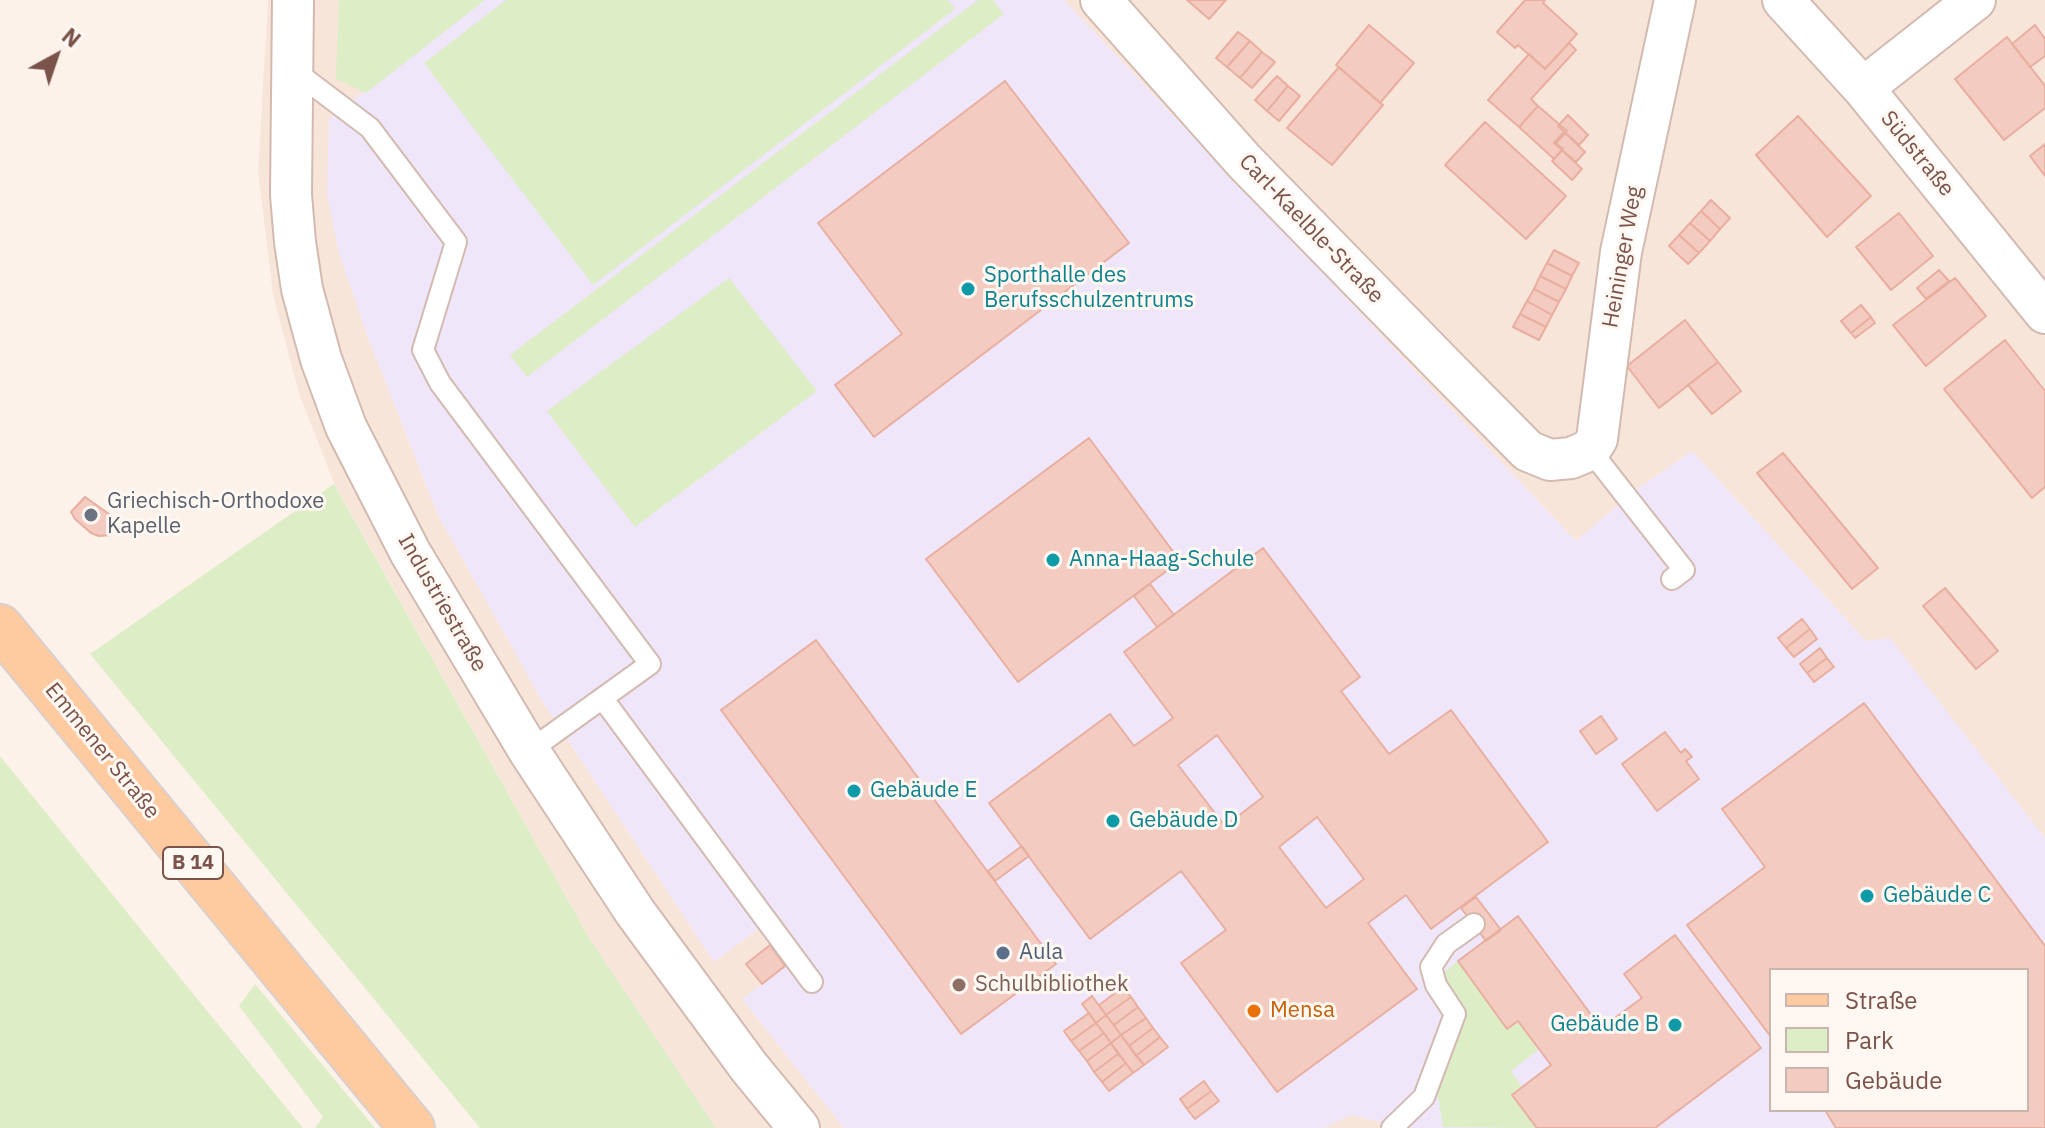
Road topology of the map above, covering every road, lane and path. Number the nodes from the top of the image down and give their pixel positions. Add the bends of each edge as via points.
1 (293, 0) edge
2 (1101, 0) edge
3 (1675, 0) edge
4 (1783, 0) edge
5 (1975, 0) edge
6 (292, 69) junction
7 (1863, 88) junction
8 (2045, 313) edge
9 (1590, 450) junction
10 (1672, 579) dead end
11 (0, 627) edge
12 (603, 699) junction
13 (529, 751) junction
14 (1474, 924) dead end
15 (812, 982) dead end
16 (402, 1118) edge
17 (799, 1128) edge
18 (1392, 1128) edge

1 - 6 street, Industriestraße
2 - 9 street, Carl-Kaelble-Straße via 1244,161 1528,451 1550,460
3 - 9 street, Heininger Weg via 1621,252 1602,416
4 - 7 street, Südstraße
5 - 7 street
6 - 12 lane via 370,128 456,242 423,350 440,383 650,664
6 - 13 street, Industriestraße via 295,242 321,359 346,427 410,552
7 - 8 street, Südstraße
9 - 10 lane via 1684,570
11 - 16 main road, Emmener Straße / B 14
12 - 13 lane
12 - 15 lane
13 - 17 street, Industriestraße via 635,912
14 - 18 lane via 1446,944 1431,967 1455,1014 1424,1097

